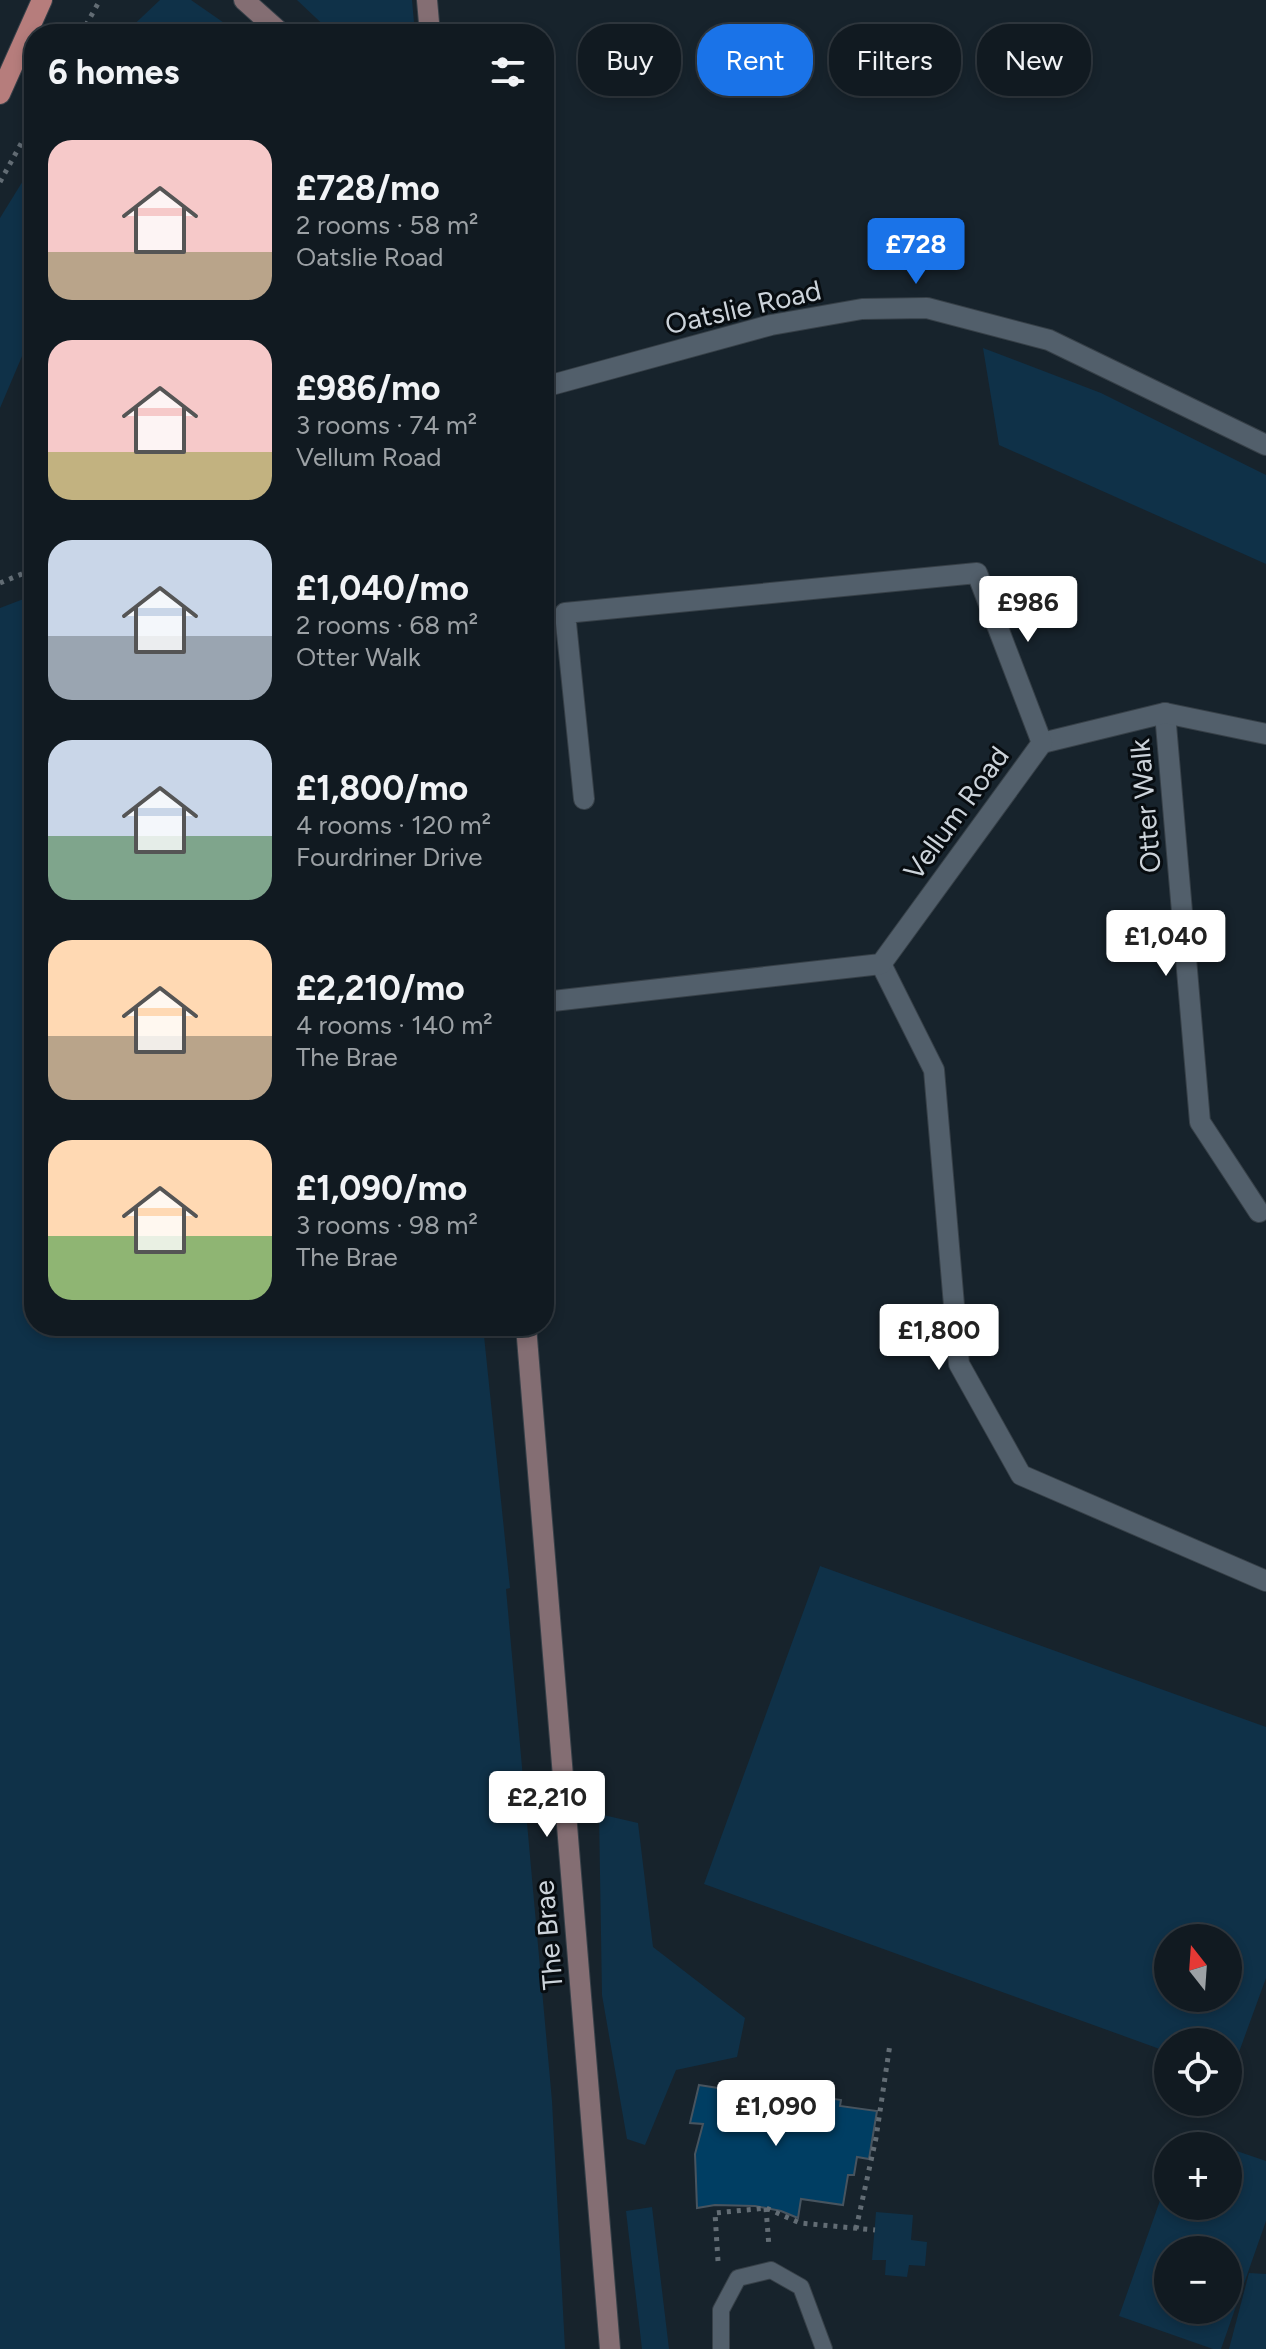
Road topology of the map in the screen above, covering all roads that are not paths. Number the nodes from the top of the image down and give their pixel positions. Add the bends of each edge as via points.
1 (42, 0) edge
2 (244, 0) edge
3 (427, 0) edge
4 (31, 24) edge
5 (271, 24) edge
6 (429, 24) edge
7 (24, 40) edge
8 (0, 94) edge
9 (554, 384) edge
10 (1266, 445) edge
11 (1165, 713) junction
12 (1266, 734) edge
13 (1042, 743) junction
14 (584, 799) dead end
15 (881, 964) junction
16 (554, 1001) edge
17 (1259, 1212) dead end
18 (527, 1336) edge
19 (1266, 1581) edge
20 (610, 2349) edge
21 (721, 2349) edge
22 (824, 2349) edge

1 - 4 main road
2 - 5 main road
3 - 6 main road
7 - 8 main road
9 - 10 street, Oatslie Road via 771,325 862,309 927,308 1049,340
11 - 12 street
11 - 13 street
11 - 17 street, Otter Walk via 1200,1122
13 - 14 street, Vellum Road via 977,573 565,613
13 - 15 street, Vellum Road
15 - 16 street
15 - 19 street via 934,1070 959,1364 1021,1475
18 - 20 main road, The Brae
21 - 22 lane via 721,2310 738,2278 771,2270 801,2287

